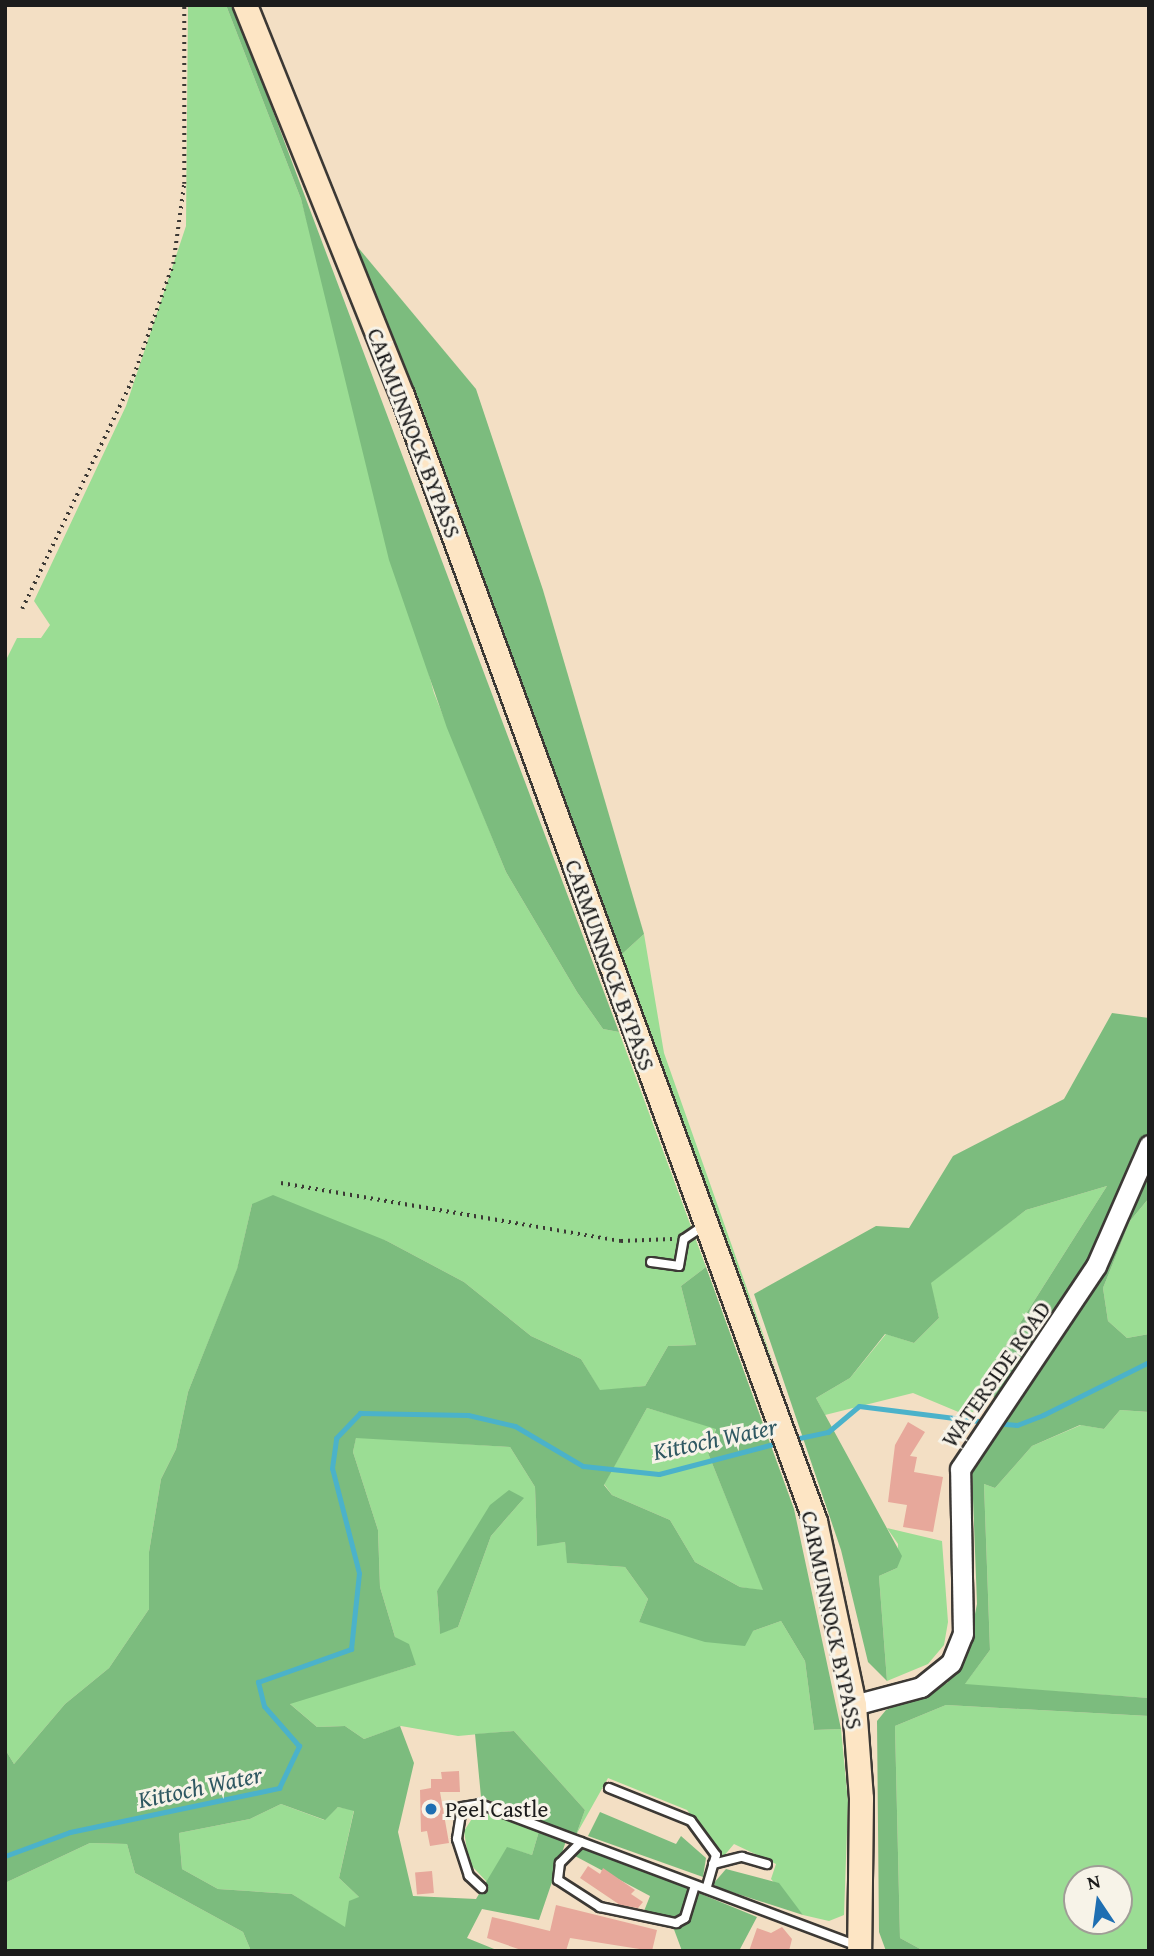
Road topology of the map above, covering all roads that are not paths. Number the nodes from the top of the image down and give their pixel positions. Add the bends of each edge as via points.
1 (246, 5) edge
2 (1149, 1145) edge
3 (705, 1225) junction
4 (651, 1262) dead end
5 (854, 1705) junction
6 (609, 1788) dead end
7 (582, 1842) junction
8 (713, 1864) junction
9 (766, 1864) dead end
10 (695, 1885) junction
11 (482, 1888) dead end
12 (706, 1889) junction
13 (859, 1949) edge

1 - 3 main road, CARMUNNOCK BYPASS via 402,395
2 - 5 street, WATERSIDE ROAD via 1096,1266 1049,1344 994,1413 960,1469 963,1634 951,1662 921,1688
3 - 4 lane via 684,1239 679,1266
3 - 5 main road, CARMUNNOCK BYPASS via 816,1521
5 - 13 main road, CARMUNNOCK BYPASS
6 - 8 lane via 691,1821 716,1855
7 - 10 lane
7 - 10 lane via 560,1863 558,1880 600,1907 676,1923 685,1919
7 - 11 lane via 480,1804 462,1807 456,1818 461,1858
8 - 9 lane via 742,1857
8 - 12 lane
10 - 12 lane
12 - 13 lane

